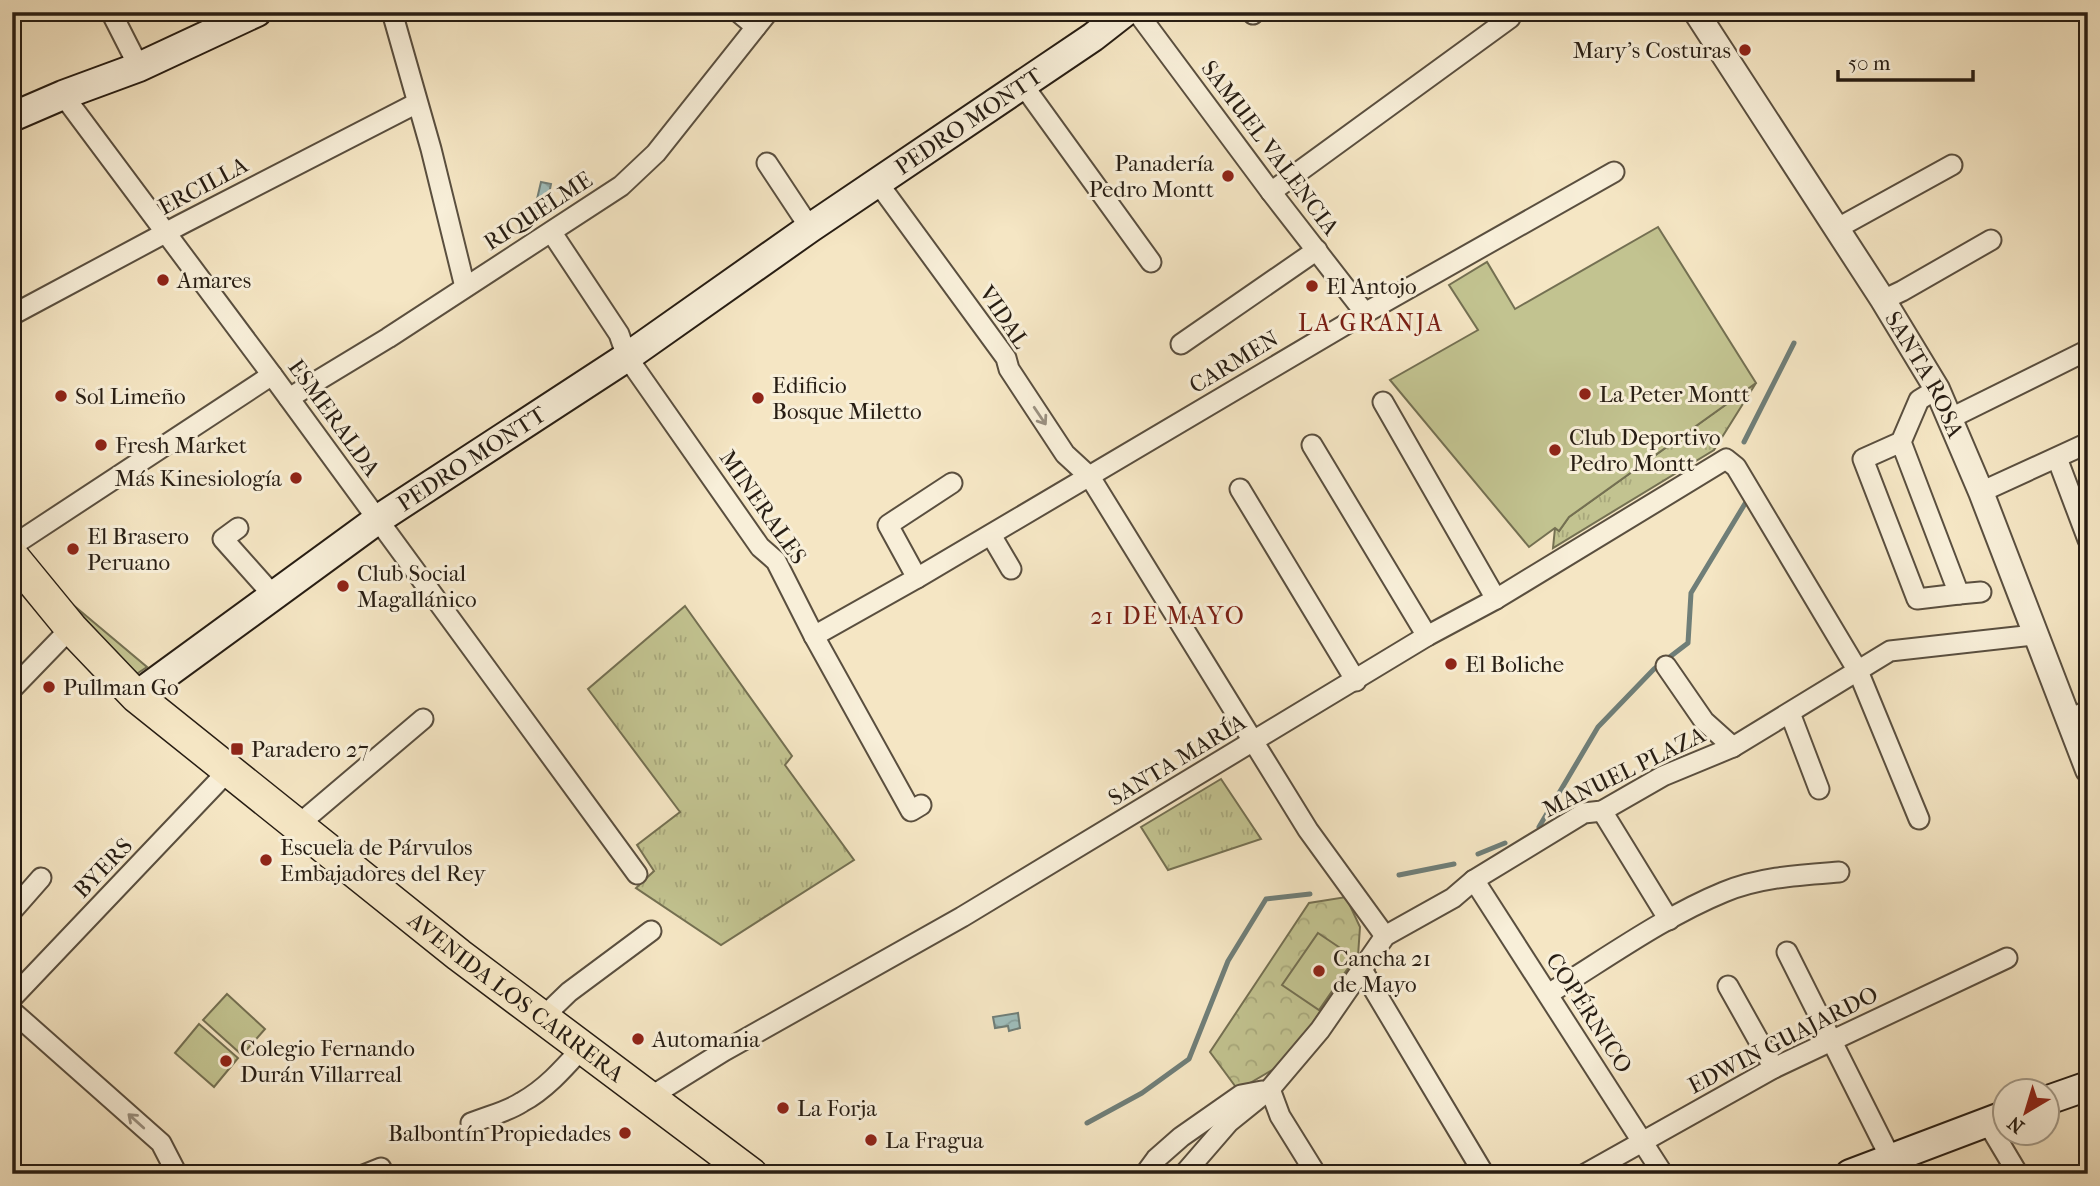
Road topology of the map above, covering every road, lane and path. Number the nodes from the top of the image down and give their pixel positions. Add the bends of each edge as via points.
1 (111, 12) edge
2 (257, 12) edge
3 (392, 12) edge
4 (738, 12) edge
5 (1125, 12) edge
6 (1138, 12) edge
7 (1696, 12) edge
8 (1510, 18) dead end
9 (762, 20) edge
10 (139, 67) junction
11 (1023, 85) junction
12 (63, 95) junction
13 (418, 103) junction
14 (12, 117) edge
15 (767, 163) dead end
16 (1952, 164) dead end
17 (1614, 173) dead end
18 (878, 183) junction
19 (1271, 192) junction
20 (810, 228) junction
21 (1836, 229) junction
22 (552, 233) junction
23 (165, 234) junction
24 (1991, 240) dead end
25 (1317, 250) junction
26 (1152, 262) dead end
27 (465, 287) junction
28 (1883, 300) junction
29 (1365, 313) junction
30 (12, 315) edge
31 (1181, 344) dead end
32 (2088, 350) edge
33 (627, 357) junction
34 (272, 375) junction
35 (1937, 389) junction
36 (289, 398) junction
37 (1383, 402) dead end
38 (1951, 418) junction
39 (1901, 442) junction
40 (2088, 443) edge
41 (1312, 445) dead end
42 (2057, 458) junction
43 (1090, 477) junction
44 (952, 484) dead end
45 (1240, 489) dead end
46 (1981, 492) junction
47 (377, 520) junction
48 (238, 528) dead end
49 (991, 535) junction
50 (2088, 540) edge
51 (12, 546) edge
52 (12, 556) edge
53 (1012, 569) dead end
54 (917, 578) junction
55 (1981, 592) dead end
56 (272, 594) junction
57 (1959, 594) junction
58 (1496, 599) junction
59 (71, 628) junction
60 (2034, 635) junction
61 (814, 636) junction
62 (1427, 636) junction
63 (1666, 666) dead end
64 (1858, 671) junction
65 (1356, 681) junction
66 (12, 689) edge
67 (136, 696) junction
68 (1790, 713) junction
69 (2078, 715) edge
70 (423, 719) dead end
71 (1254, 742) junction
72 (1733, 747) junction
73 (2088, 770) edge
74 (228, 771) junction
75 (1819, 789) dead end
76 (921, 805) dead end
77 (1602, 811) junction
78 (1919, 819) dead end
79 (298, 825) junction
80 (1839, 872) dead end
81 (637, 874) dead end
82 (41, 878) dead end
83 (1474, 880) junction
84 (12, 911) edge
85 (1669, 920) junction
86 (651, 931) dead end
87 (1385, 936) junction
88 (1787, 952) dead end
89 (2007, 958) dead end
90 (1361, 968) junction
91 (1728, 986) dead end
92 (1548, 994) junction
93 (12, 998) edge
94 (12, 1010) edge
95 (543, 1017) junction
96 (1833, 1040) junction
97 (583, 1047) junction
98 (1774, 1068) junction
99 (2088, 1086) edge
100 (1270, 1089) junction
101 (2062, 1095) edge
102 (650, 1097) junction
103 (1992, 1120) edge
104 (471, 1123) dead end
105 (1642, 1141) junction
106 (2008, 1148) edge
107 (1890, 1157) junction
108 (1856, 1172) edge
109 (177, 1174) edge
110 (751, 1174) edge
111 (1145, 1174) edge
112 (1184, 1174) edge
113 (1316, 1174) edge
114 (1484, 1174) edge
115 (1585, 1174) edge
116 (1663, 1174) edge
117 (2018, 1174) edge

1 - 10 street
2 - 10 main road
3 - 13 street
4 - 9 street
5 - 11 main road, PEDRO MONTT
6 - 19 street, SAMUEL VALENCIA
7 - 21 street, SANTA ROSA
8 - 19 street
9 - 22 street, RIQUELME via 656,153 621,186
10 - 12 main road
11 - 18 main road, PEDRO MONTT
11 - 26 street
12 - 14 main road
12 - 23 street, ESMERALDA
13 - 23 street, ERCILLA
13 - 27 street
15 - 20 street
16 - 21 street
17 - 29 street, CARMEN
18 - 20 main road, PEDRO MONTT
18 -> 43 street, VIDAL via 1006,358 1065,454
19 - 25 street, SAMUEL VALENCIA
20 - 33 main road, PEDRO MONTT
21 - 28 street, SANTA ROSA
22 - 27 street, RIQUELME
22 - 33 street, MINERALES via 619,334
23 - 30 street, ERCILLA
23 - 34 street, ESMERALDA
24 - 28 street
25 - 29 street, SAMUEL VALENCIA
25 - 31 street
27 - 36 street, RIQUELME
28 - 35 street, SANTA ROSA
29 - 43 street, CARMEN
32 - 38 street
33 - 47 main road, PEDRO MONTT
33 - 61 street, MINERALES via 760,547 776,561
34 - 36 street, ESMERALDA
34 - 51 street
35 - 38 street, SANTA ROSA
35 - 39 street via 1919,400
36 - 47 street, ESMERALDA
37 - 58 street
38 - 46 street, SANTA ROSA
39 - 57 street
39 - 57 street via 1863,459 1917,599
40 - 42 street
41 - 62 street
42 - 46 street
42 - 50 street
43 - 49 street, CARMEN
43 - 71 street, VIDAL
44 - 54 street via 888,525
45 - 65 street
46 - 60 street, SANTA ROSA
47 - 56 main road, PEDRO MONTT
47 - 81 street, ESMERALDA
48 - 56 street via 223,539
49 - 53 street
49 - 54 street, CARMEN
52 - 59 main road, AVENIDA LOS CARRERA
54 - 61 street, CARMEN
55 - 57 street
56 - 67 main road, PEDRO MONTT
58 - 62 street, SANTA MARÍA
58 - 64 street, SANTA MARÍA via 1726,459 1736,467
59 - 66 street
59 - 67 main road, AVENIDA LOS CARRERA
60 - 64 street, MANUEL PLAZA via 1890,651
60 - 69 street, SANTA ROSA
61 - 76 street, MINERALES via 911,810
62 - 65 street, SANTA MARÍA
63 - 72 street via 1704,721
64 - 68 street, MANUEL PLAZA
64 - 78 street
65 - 71 street, SANTA MARÍA
67 - 74 main road, AVENIDA LOS CARRERA
68 - 72 street, MANUEL PLAZA
68 - 75 street
69 - 73 street, SANTA ROSA
70 - 79 street
71 - 87 street, VIDAL via 1308,830
71 - 102 street, SANTA MARÍA
72 - 77 street, MANUEL PLAZA via 1663,776
74 - 79 main road, AVENIDA LOS CARRERA
74 - 93 street, BYERS
77 - 83 street, MANUEL PLAZA via 1584,813
77 - 85 street
79 - 95 main road, AVENIDA LOS CARRERA via 454,952
80 - 85 street via 1777,877 1724,891
82 - 84 street
83 - 87 street, MANUEL PLAZA via 1453,898
83 - 92 street, COPÉRNICO
85 - 92 street
86 - 95 street
87 - 90 street, MANUEL PLAZA
88 - 96 street
89 - 96 street, EDWIN GUAJARDO
90 - 100 street, MANUEL PLAZA via 1320,1030
90 - 114 street
91 - 98 street
92 - 105 street, COPÉRNICO
109 -> 94 street via 161,1143
95 - 97 main road, AVENIDA LOS CARRERA
96 - 98 street, EDWIN GUAJARDO
96 - 107 street
97 - 102 main road, AVENIDA LOS CARRERA
97 - 104 street via 528,1099
98 - 105 street, EDWIN GUAJARDO
99 - 101 main road
100 - 111 street via 1241,1095 1181,1137
100 - 112 street, MANUEL PLAZA via 1229,1122
100 - 113 street via 1280,1116
102 - 110 main road, AVENIDA LOS CARRERA
103 - 107 main road
105 - 115 street, EDWIN GUAJARDO
105 - 116 street, COPÉRNICO
106 - 117 street
107 - 108 main road

